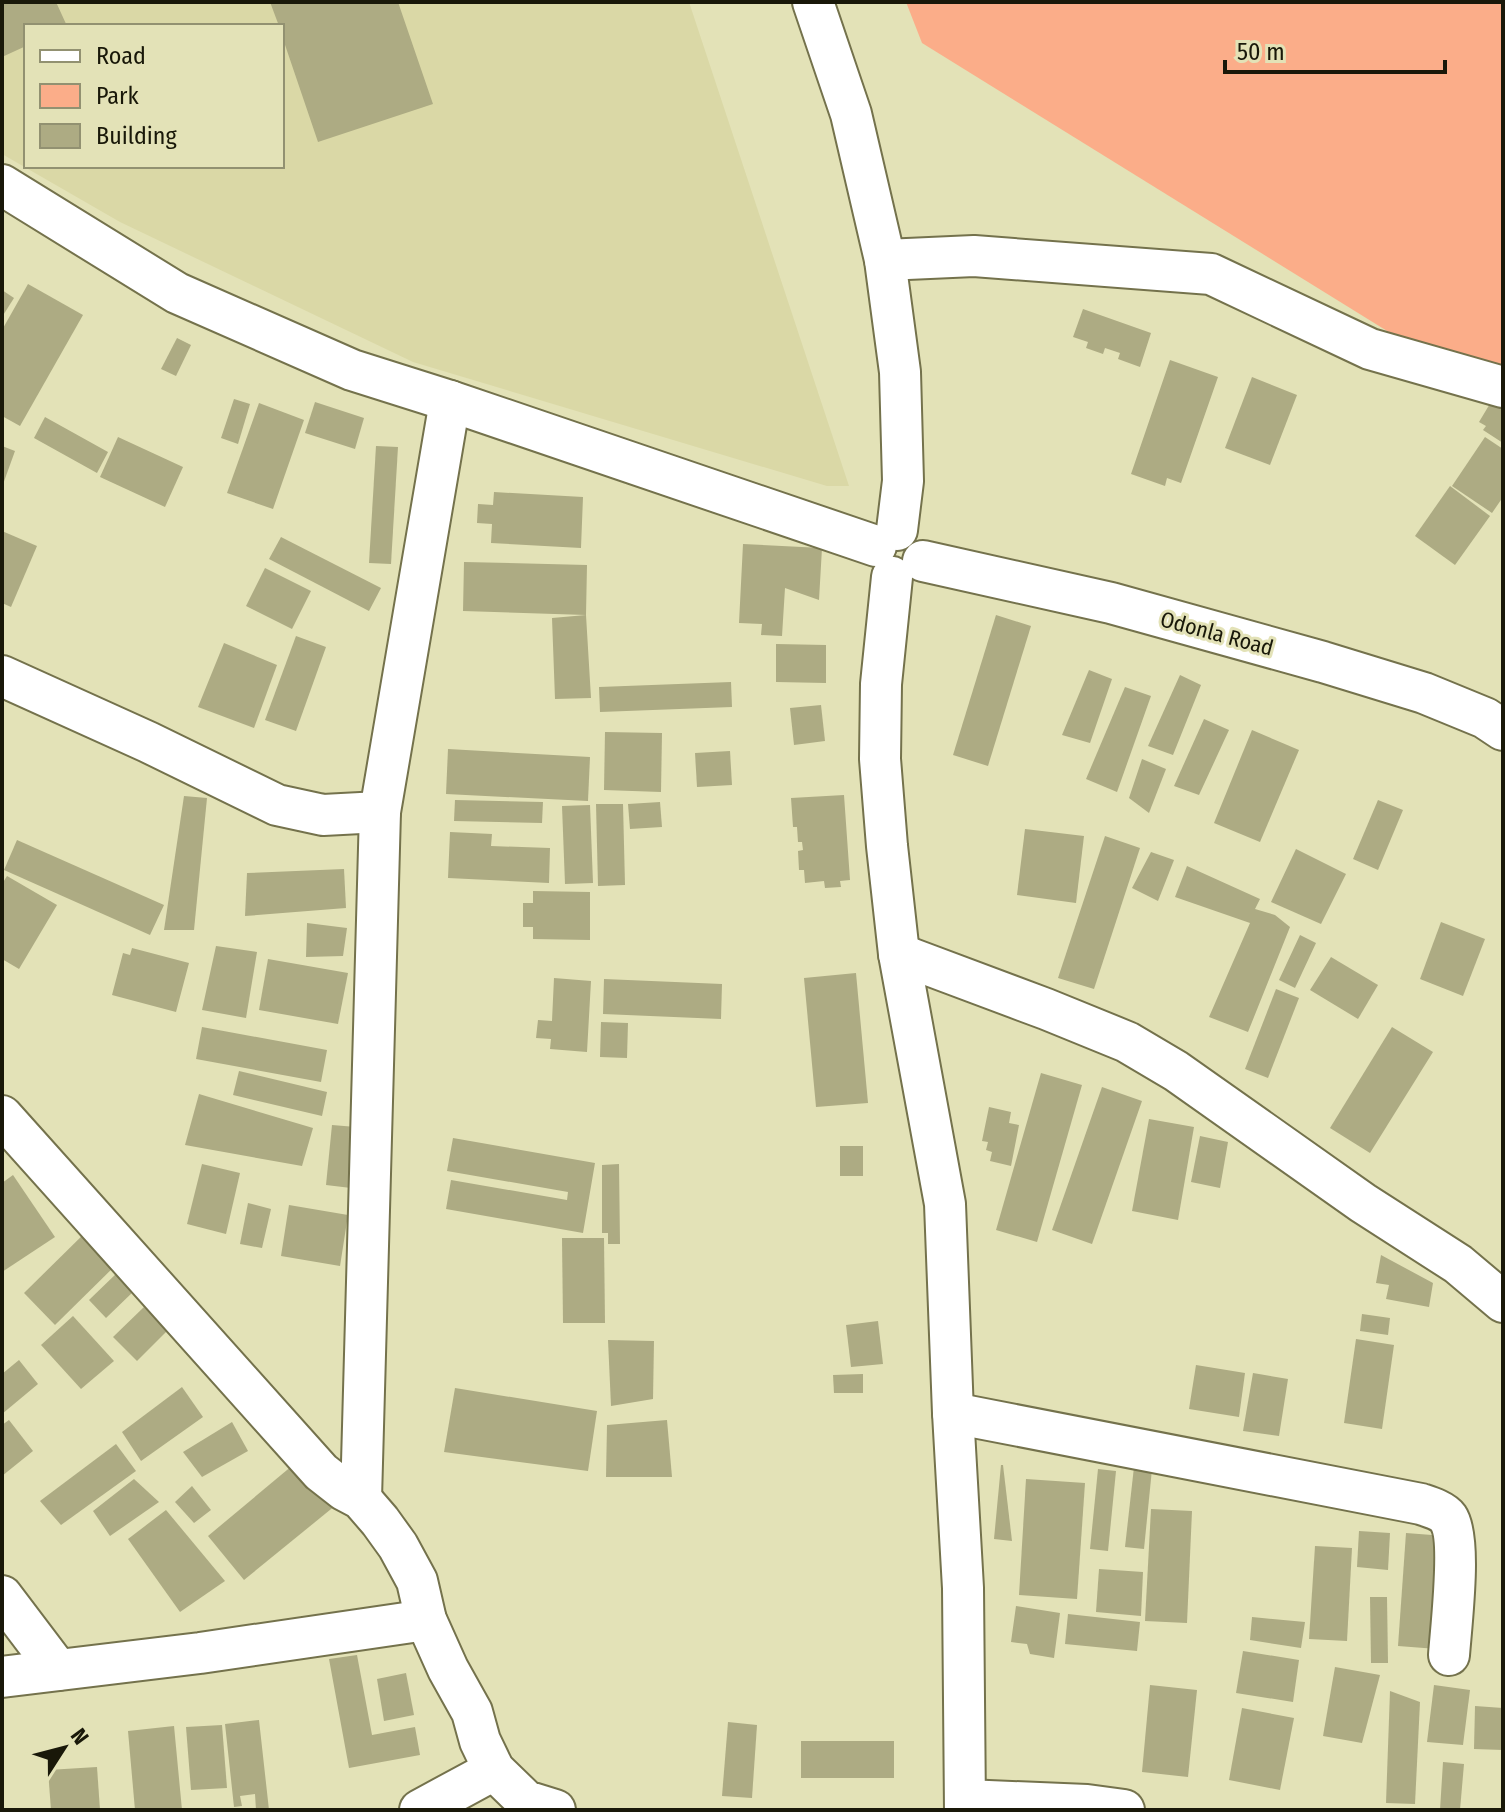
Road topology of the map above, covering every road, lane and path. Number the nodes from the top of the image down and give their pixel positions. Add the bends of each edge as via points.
1 (813, 2) edge
2 (2, 185) edge
3 (885, 260) junction
4 (1503, 387) edge
5 (450, 401) junction
6 (897, 554) junction
7 (2, 676) edge
8 (1503, 730) edge
9 (380, 812) junction
10 (899, 954) junction
11 (2, 1116) edge
12 (1503, 1302) edge
13 (953, 1413) junction
14 (361, 1499) junction
15 (2, 1596) edge
16 (426, 1620) junction
17 (1449, 1655) dead end
18 (58, 1670) junction
19 (2, 1677) edge
20 (494, 1770) junction
21 (965, 1805) edge
22 (420, 1810) edge
23 (555, 1810) edge
24 (1124, 1810) edge

1 - 3 street via 851,114
2 - 5 street, Odonla Road via 177,293 352,370
3 - 4 street via 974,256 1211,274 1370,349
3 - 6 street via 900,372 903,481
5 - 6 street, Odonla Road
5 - 9 street
6 - 8 street, Odonla Road via 1111,603 1323,662 1424,693
6 - 10 street via 881,684 880,759
7 - 9 street via 277,805 323,815
9 - 14 street
10 - 12 street via 1127,1042 1458,1264
10 - 13 street via 945,1204
11 - 14 street via 321,1472
13 - 17 street via 1421,1504 1447,1515 1456,1551
13 - 21 street via 963,1588
14 - 16 street via 398,1546 417,1581
15 - 18 street
16 - 18 street
16 - 20 street
18 - 19 street
20 - 22 street
20 - 23 street via 526,1801
21 - 24 street

